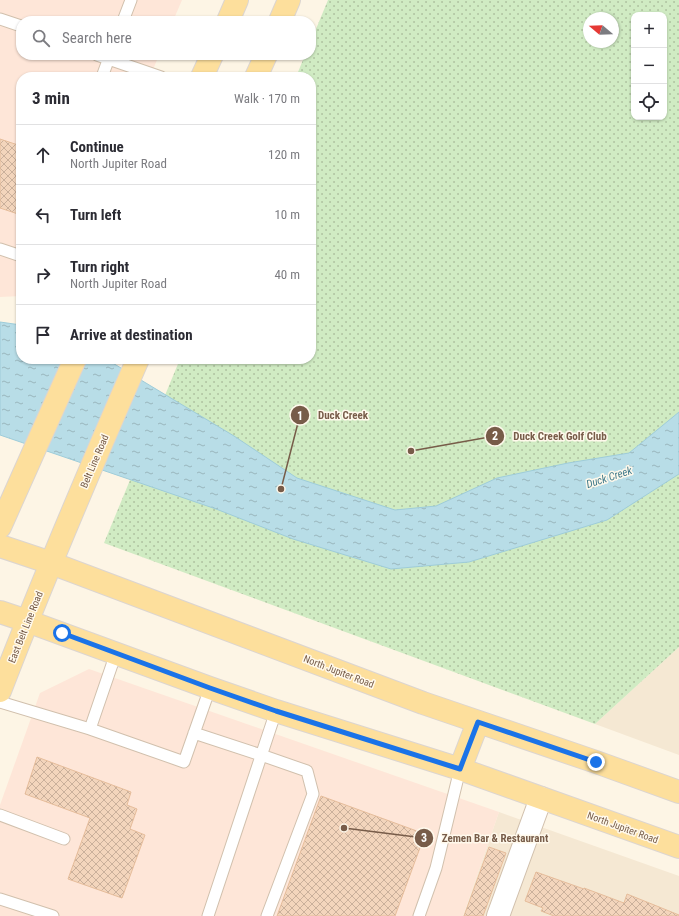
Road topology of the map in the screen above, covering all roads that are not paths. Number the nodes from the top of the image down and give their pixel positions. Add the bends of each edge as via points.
1 (130, 0) edge
2 (237, 0) edge
3 (290, 0) edge
4 (125, 16) edge
5 (230, 16) edge
6 (282, 16) edge
7 (0, 19) edge
8 (16, 24) edge
9 (108, 60) edge
10 (117, 60) edge
11 (210, 60) edge
12 (264, 60) edge
13 (104, 72) edge
14 (148, 72) edge
15 (204, 72) edge
16 (258, 72) edge
17 (0, 249) edge
18 (16, 254) edge
19 (73, 364) edge
20 (136, 364) edge
21 (0, 527) edge
22 (0, 546) edge
23 (51, 563) junction
24 (0, 612) edge
25 (27, 621) junction
26 (116, 653) junction
27 (210, 688) junction
28 (0, 691) edge
29 (0, 702) edge
30 (276, 711) junction
31 (478, 722) junction
32 (90, 729) junction
33 (194, 733) junction
34 (261, 755) junction
35 (460, 769) junction
36 (679, 792) edge
37 (541, 798) junction
38 (0, 815) edge
39 (64, 839) dead end
40 (679, 847) edge
41 (0, 899) edge
42 (53, 916) edge
43 (208, 916) edge
44 (267, 916) edge
45 (419, 916) edge
46 (498, 916) edge

1 - 4 lane
2 - 5 main road
3 - 6 main road
7 - 8 lane
9 - 13 lane
10 - 14 lane
11 - 15 main road
12 - 16 main road
17 - 18 lane
19 - 21 main road
20 - 23 main road, Belt Line Road
22 - 23 main road, North Jupiter Road
23 - 25 main road, East Belt Line Road
23 - 31 main road, North Jupiter Road
24 - 25 main road, North Jupiter Road
25 - 26 main road, North Jupiter Road
25 - 28 main road, East Belt Line Road
26 - 27 main road, North Jupiter Road
26 - 32 lane
27 - 30 main road, North Jupiter Road
27 - 33 lane
29 - 32 lane
30 - 34 lane
30 - 35 main road, North Jupiter Road
31 - 35 main road
31 - 36 main road, North Jupiter Road
32 - 33 lane via 184,762
33 - 34 lane
34 - 43 lane
34 - 44 lane via 307,771 312,794
35 - 37 main road, North Jupiter Road
35 - 45 lane via 436,868
37 - 40 main road, North Jupiter Road
37 - 46 street
38 - 39 lane
41 - 42 lane

